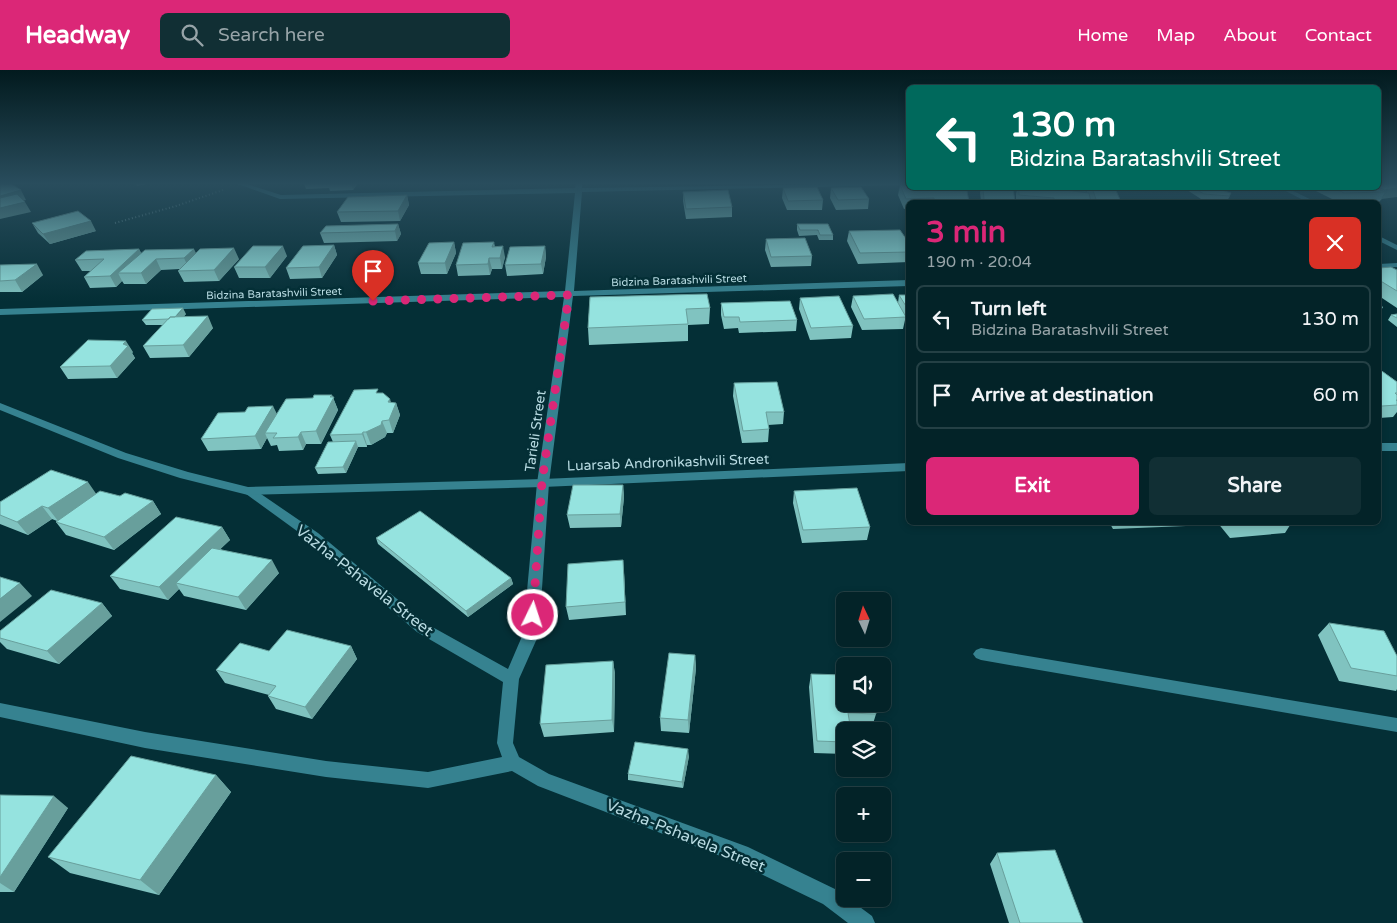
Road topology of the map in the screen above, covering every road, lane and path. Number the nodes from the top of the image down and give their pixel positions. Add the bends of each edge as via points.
1 (575, 223) edge
2 (1381, 239) edge
3 (1397, 248) edge
4 (1397, 265) edge
5 (1381, 266) edge
6 (906, 283) edge
7 (569, 295) junction
8 (0, 312) edge
9 (0, 406) edge
10 (1381, 447) edge
11 (1397, 447) edge
12 (906, 467) edge
13 (542, 482) junction
14 (248, 491) junction
15 (981, 654) dead end
16 (511, 679) junction
17 (0, 710) edge
18 (1397, 725) edge
19 (513, 762) junction
20 (865, 923) edge

1 - 7 street, Tarieli Street
2 - 3 street
4 - 5 street
6 - 7 street, Bidzina Baratashvili Street
7 - 8 street, Bidzina Baratashvili Street
7 - 13 street, Tarieli Street
9 - 14 street, Vazha-Pshavela Street via 64,435 151,466
10 - 11 street
12 - 13 street, Luarsab Andronikashvili Street
13 - 14 street, Luarsab Andronikashvili Street
13 - 16 street, Tarieli Street via 531,634
14 - 16 street, Vazha-Pshavela Street via 312,536 422,628
15 - 18 street
16 - 19 street via 505,743
17 - 19 street via 145,740 326,769 428,780
19 - 20 street, Vazha-Pshavela Street via 544,780 741,854 830,897

